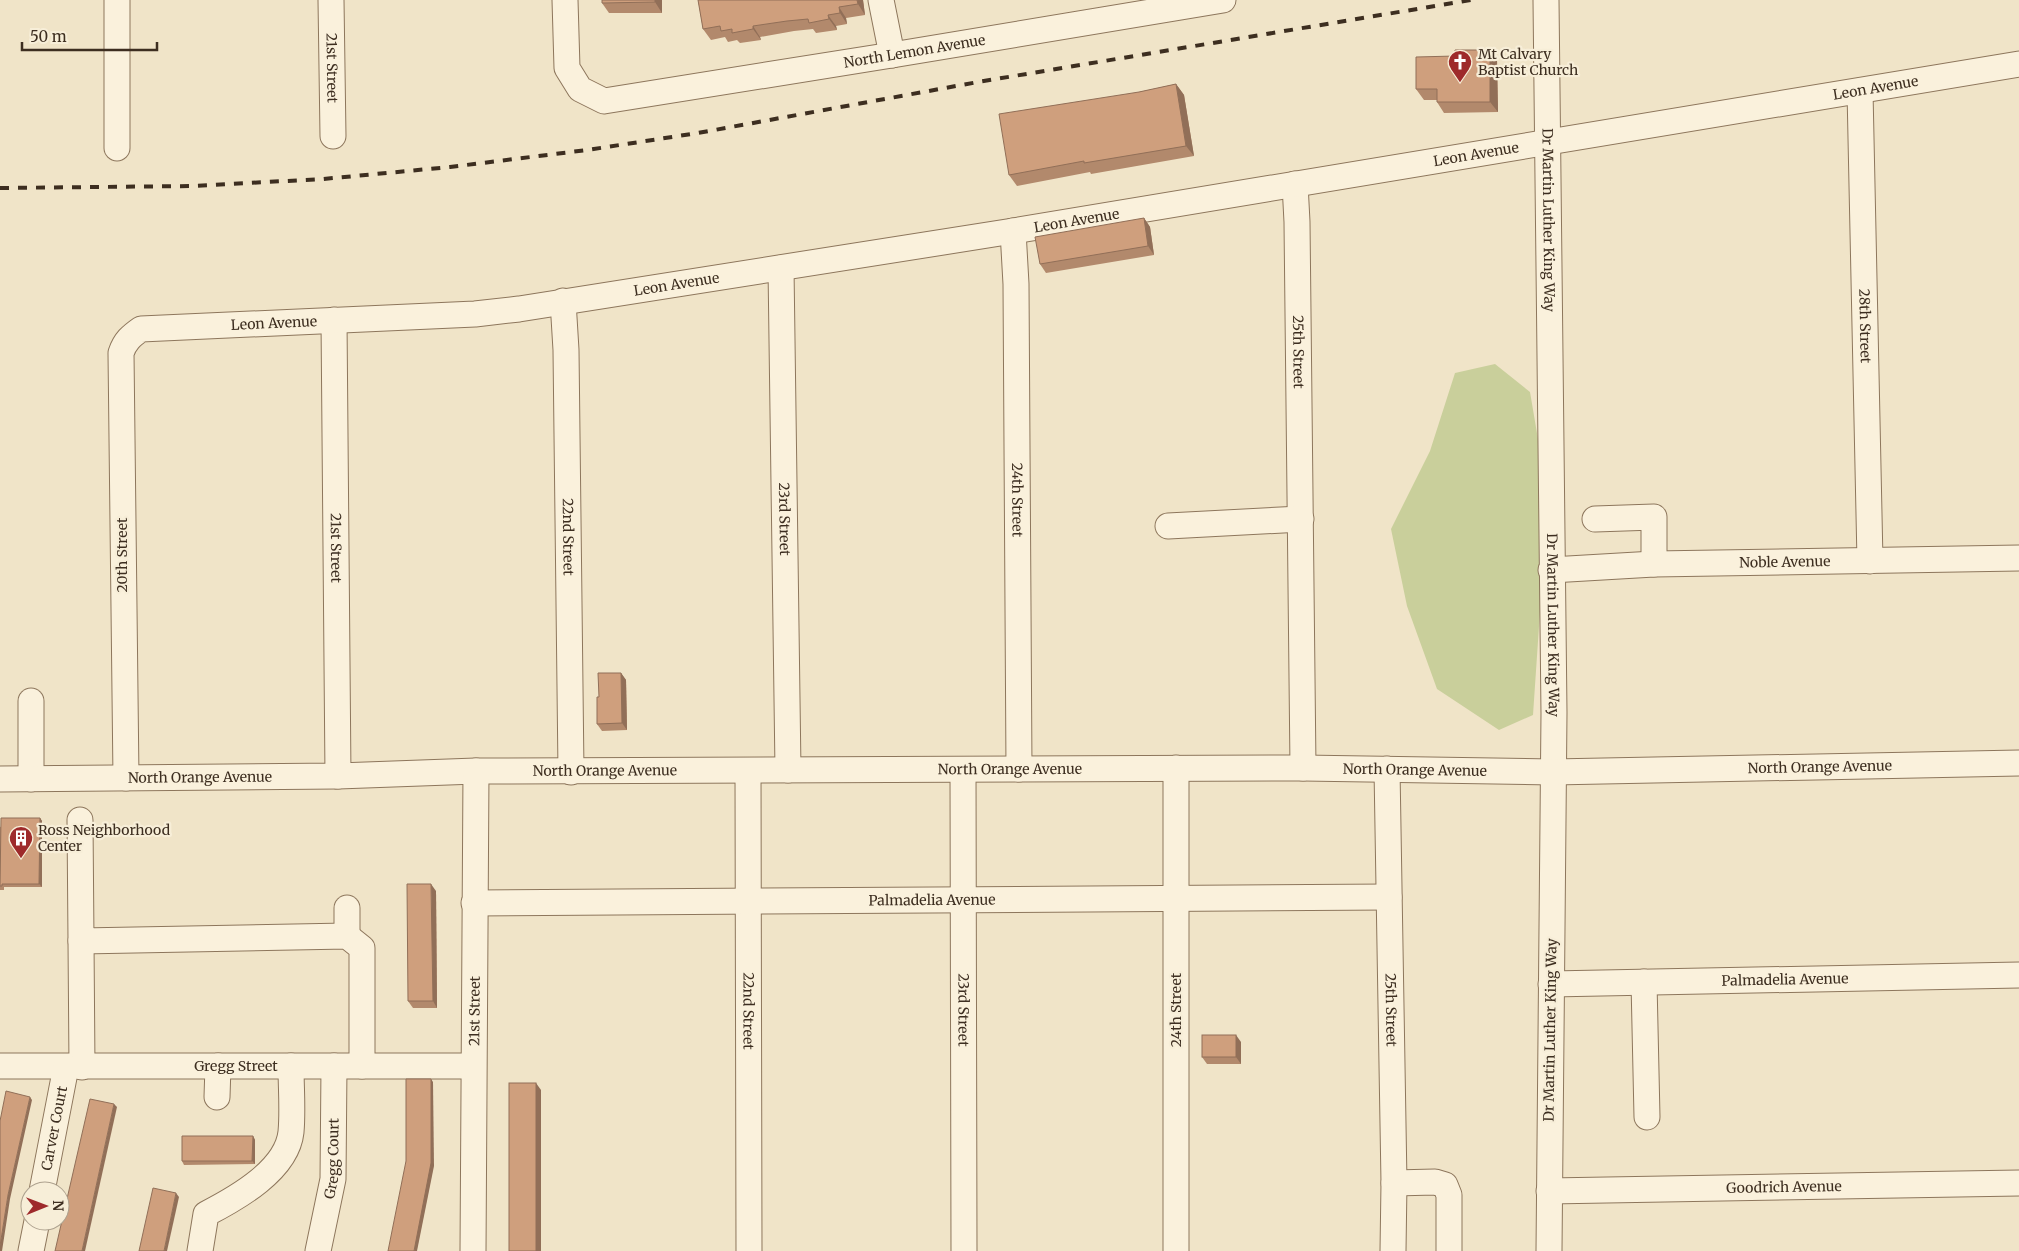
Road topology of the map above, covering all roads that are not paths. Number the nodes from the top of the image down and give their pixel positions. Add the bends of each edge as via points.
1 (116, 0) edge
2 (331, 0) edge
3 (565, 0) edge
4 (881, 0) edge
5 (1223, 0) edge
6 (1546, 0) edge
7 (892, 56) junction
8 (2019, 64) edge
9 (1860, 91) junction
10 (333, 136) dead end
11 (1547, 142) junction
12 (117, 148) dead end
13 (1295, 184) junction
14 (1013, 231) junction
15 (782, 268) junction
16 (563, 302) junction
17 (334, 320) junction
18 (131, 335) joint
19 (1595, 519) dead end
20 (1301, 520) junction
21 (1168, 526) dead end
22 (2019, 558) edge
23 (1870, 561) junction
24 (1654, 564) junction
25 (1551, 570) junction
26 (31, 701) dead end
27 (2019, 763) edge
28 (1176, 768) junction
29 (1304, 768) junction
30 (1388, 768) junction
31 (1019, 769) junction
32 (788, 770) junction
33 (963, 770) junction
34 (476, 771) junction
35 (748, 771) junction
36 (571, 772) junction
37 (1552, 772) junction
38 (338, 776) junction
39 (126, 778) junction
40 (0, 779) edge
41 (31, 779) junction
42 (80, 820) dead end
43 (1389, 897) junction
44 (1176, 898) junction
45 (963, 899) junction
46 (749, 900) junction
47 (474, 903) junction
48 (347, 908) dead end
49 (348, 936) junction
50 (81, 941) junction
51 (2019, 975) edge
52 (1644, 982) junction
53 (1551, 984) junction
54 (0, 1066) edge
55 (74, 1066) junction
56 (218, 1066) junction
57 (291, 1066) junction
58 (334, 1066) junction
59 (362, 1066) junction
60 (474, 1066) junction
61 (217, 1097) dead end
62 (1647, 1117) dead end
63 (45, 1181) edge
64 (1394, 1183) junction
65 (2019, 1183) edge
66 (1548, 1192) junction
67 (35, 1231) edge
68 (31, 1251) edge
69 (200, 1251) edge
70 (318, 1251) edge
71 (473, 1251) edge
72 (750, 1251) edge
73 (964, 1251) edge
74 (1176, 1251) edge
75 (1393, 1251) edge
76 (1449, 1251) edge
77 (1549, 1251) edge

1 - 12 street
2 - 10 street, 21st Street
3 - 7 street, North Lemon Avenue via 567,68 580,90 604,101
4 - 7 street
5 - 7 street, North Lemon Avenue
6 - 11 street, Dr Martin Luther King Way
8 - 9 street, Leon Avenue
9 - 11 street, Leon Avenue
9 - 23 street, 28th Street
11 - 13 street, Leon Avenue
11 - 25 street, Dr Martin Luther King Way
13 - 14 street, Leon Avenue
13 - 20 street, 25th Street
14 - 15 street, Leon Avenue
14 - 31 street, 24th Street
15 - 16 street, Leon Avenue
15 - 32 street, 23rd Street
16 - 17 street, Leon Avenue via 475,314
16 - 36 street, 22nd Street
17 - 18 street, Leon Avenue via 150,328
17 - 38 street, 21st Street
18 - 39 street, 20th Street via 121,353
19 - 24 street via 1654,517
20 - 21 street
20 - 29 street, 25th Street
22 - 23 street, Noble Avenue
23 - 24 street, Noble Avenue
24 - 25 street, Noble Avenue
25 - 37 street, Dr Martin Luther King Way
26 - 41 street
27 - 37 street, North Orange Avenue
28 - 29 street, North Orange Avenue
28 - 31 street, North Orange Avenue
28 - 44 street, 24th Street
29 - 30 street, North Orange Avenue
30 - 37 street, North Orange Avenue
30 - 43 street, 25th Street
31 - 33 street, North Orange Avenue
32 - 33 street, North Orange Avenue
32 - 35 street, North Orange Avenue
33 - 45 street, 23rd Street
34 - 36 street, North Orange Avenue
34 - 38 street, North Orange Avenue
34 - 47 street, 21st Street
35 - 36 street, North Orange Avenue
35 - 46 street, 22nd Street
37 - 53 street, Dr Martin Luther King Way
38 - 39 street, North Orange Avenue
39 - 41 street, North Orange Avenue
40 - 41 street, North Orange Avenue
42 - 50 street, Carver Court
43 - 44 street, Palmadelia Avenue
43 - 64 street, 25th Street
44 - 45 street, Palmadelia Avenue
44 - 74 street, 24th Street
45 - 46 street, Palmadelia Avenue
45 - 73 street, 23rd Street
46 - 47 street, Palmadelia Avenue
46 - 72 street, 22nd Street
47 - 60 street, 21st Street
48 - 49 street
49 - 50 street
49 - 59 street via 362,948
50 - 55 street, Carver Court
51 - 52 street, Palmadelia Avenue
52 - 53 street, Palmadelia Avenue
52 - 62 street
53 - 66 street, Dr Martin Luther King Way
54 - 55 street, Gregg Street
55 - 56 street, Gregg Street
55 - 63 street, Carver Court
56 - 57 street, Gregg Street
56 - 61 street
57 - 58 street, Gregg Street
57 - 69 street via 288,1147 280,1161 260,1178 206,1214
58 - 59 street, Gregg Street
58 - 70 street, Gregg Court via 333,1178
59 - 60 street, Gregg Street
60 - 71 street, 21st Street
64 - 75 street, 25th Street
64 - 76 street via 1435,1182 1445,1185 1449,1194
65 - 66 street, Goodrich Avenue
66 - 77 street, Dr Martin Luther King Way
67 - 68 street

